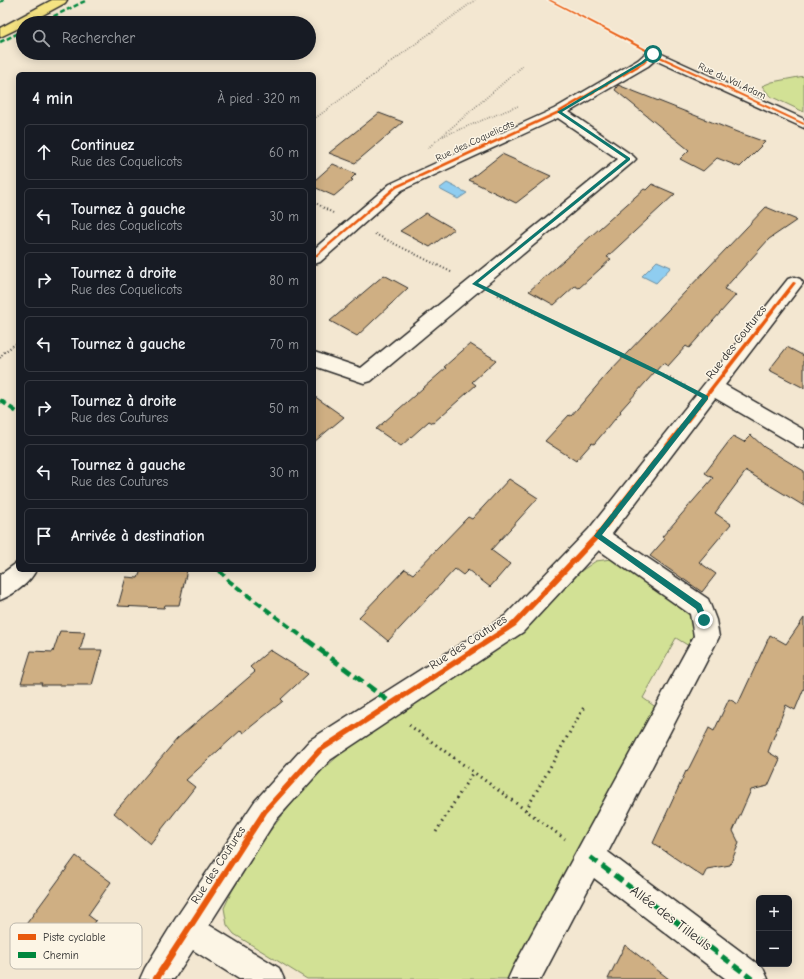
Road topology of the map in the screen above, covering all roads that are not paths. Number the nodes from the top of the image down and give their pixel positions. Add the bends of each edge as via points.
1 (39, 0) edge
2 (54, 0) edge
3 (60, 0) edge
4 (20, 9) dead end
5 (19, 16) edge
6 (31, 16) edge
7 (16, 18) edge
8 (16, 24) edge
9 (0, 25) edge
10 (0, 33) edge
11 (653, 54) joint
12 (559, 112) junction
13 (804, 124) edge
14 (316, 256) edge
15 (794, 283) dead end
16 (316, 360) edge
17 (709, 392) junction
18 (804, 440) edge
19 (597, 536) junction
20 (21, 572) edge
21 (0, 589) edge
22 (590, 857) junction
23 (188, 929) junction
24 (156, 979) edge
25 (268, 979) edge
26 (524, 979) edge
27 (752, 979) edge

1 - 4 main road
2 - 5 main road
3 - 6 main road
7 - 9 main road
8 - 10 main road
11 - 12 street, Rue des Coquelicots
11 - 13 street, Rue du Val Adam
12 - 14 street, Rue des Coquelicots via 396,187
12 - 16 street via 628,159 364,376
15 - 17 street, Rue des Coutures
17 - 18 street
17 - 19 street, Rue des Coutures
19 - 22 street via 699,607 707,637
19 - 23 street, Rue des Coutures via 514,624 320,750 265,811
20 - 21 street
22 - 26 street
22 - 27 street, Allée des Tilleuls
23 - 24 street, Rue des Coutures
23 - 25 street

